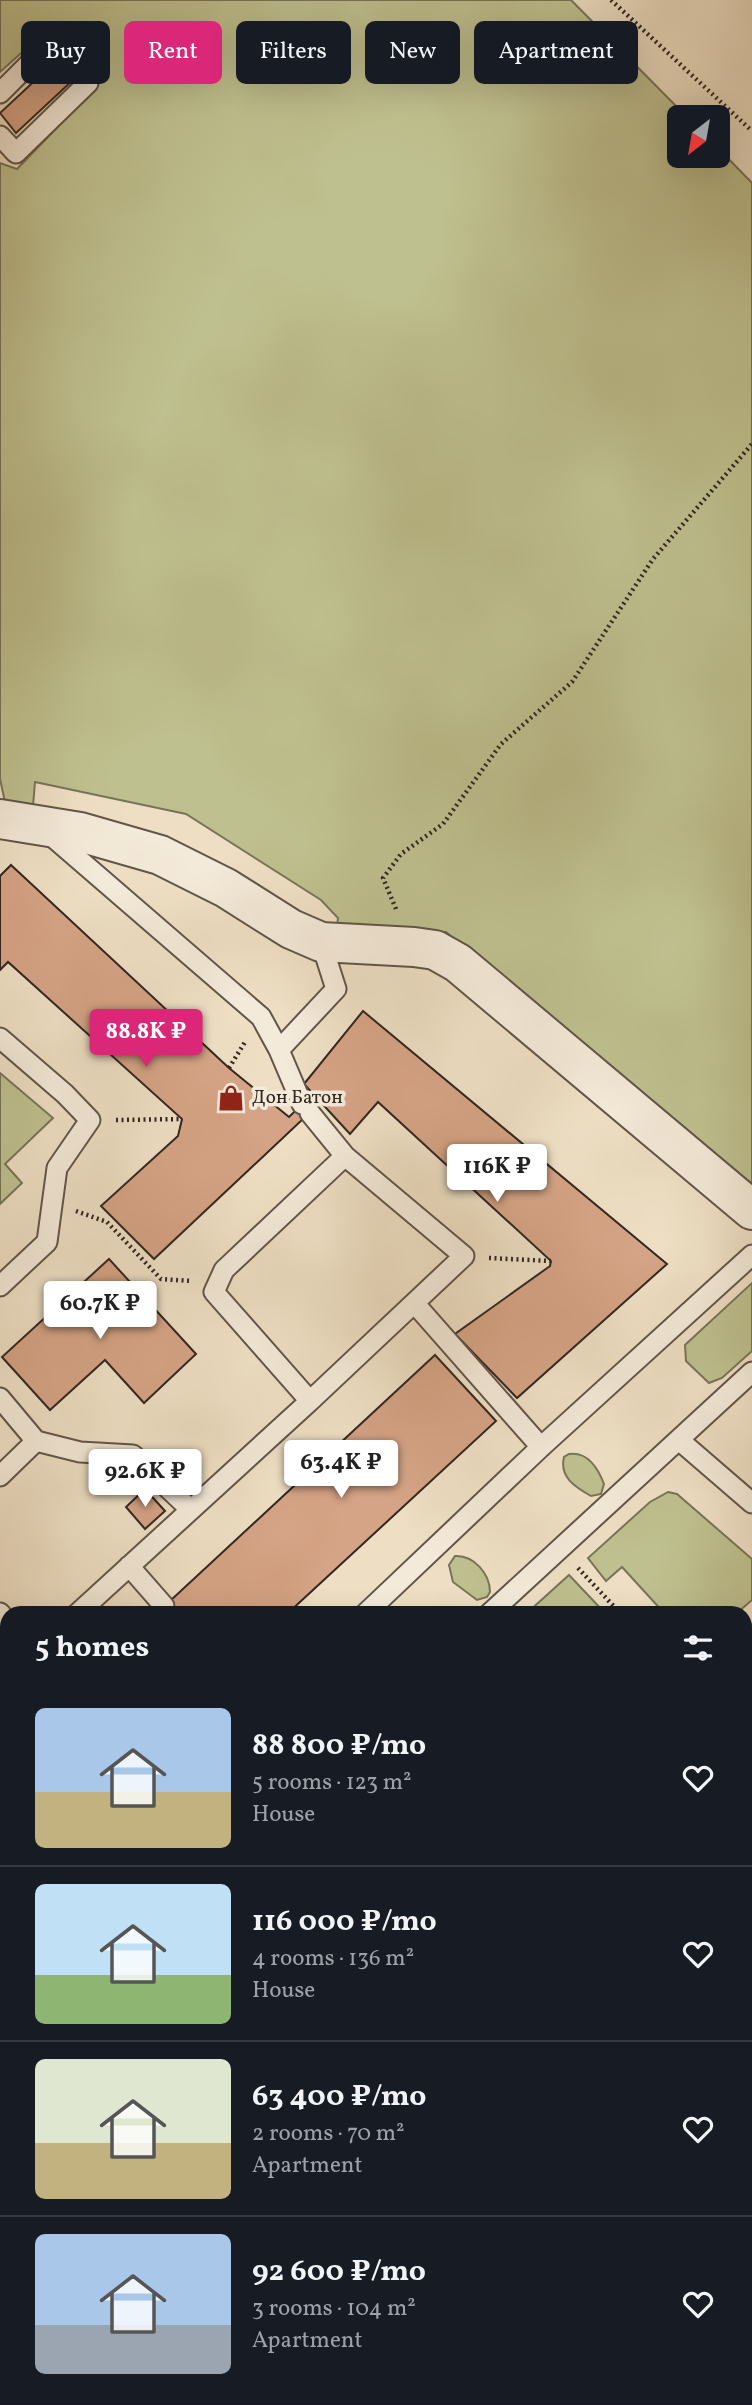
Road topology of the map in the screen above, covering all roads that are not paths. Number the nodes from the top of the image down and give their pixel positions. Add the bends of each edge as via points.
1 (0, 93) edge
2 (0, 136) edge
3 (0, 819) edge
4 (39, 825) junction
5 (321, 942) junction
6 (0, 1038) edge
7 (279, 1050) junction
8 (345, 1156) junction
9 (752, 1210) edge
10 (752, 1255) edge
11 (0, 1286) edge
12 (416, 1304) junction
13 (752, 1372) edge
14 (0, 1398) edge
15 (310, 1401) junction
16 (679, 1440) junction
17 (36, 1441) junction
18 (541, 1447) junction
19 (0, 1476) edge
20 (752, 1503) edge
21 (190, 1509) junction
22 (130, 1566) junction
23 (86, 1606) edge
24 (164, 1606) dead end
25 (373, 1606) edge
26 (498, 1606) edge

1 - 2 lane via 49,44 88,83 16,153
3 - 4 street
4 - 5 street via 160,855
4 - 7 lane via 261,1017
5 - 7 lane via 336,989
5 - 9 street via 435,950 458,963
6 - 11 lane via 90,1120 57,1168 47,1242
7 - 8 lane via 306,1109
8 - 12 lane via 464,1256
8 - 15 lane via 225,1270 214,1292
10 - 18 lane
12 - 15 lane
12 - 18 lane
13 - 16 lane
14 - 17 lane
15 - 21 lane
16 - 20 lane
16 - 26 lane
17 - 19 lane
17 - 21 lane via 80,1452 133,1455
18 - 25 lane
21 - 22 lane
22 - 23 lane
22 - 24 lane

